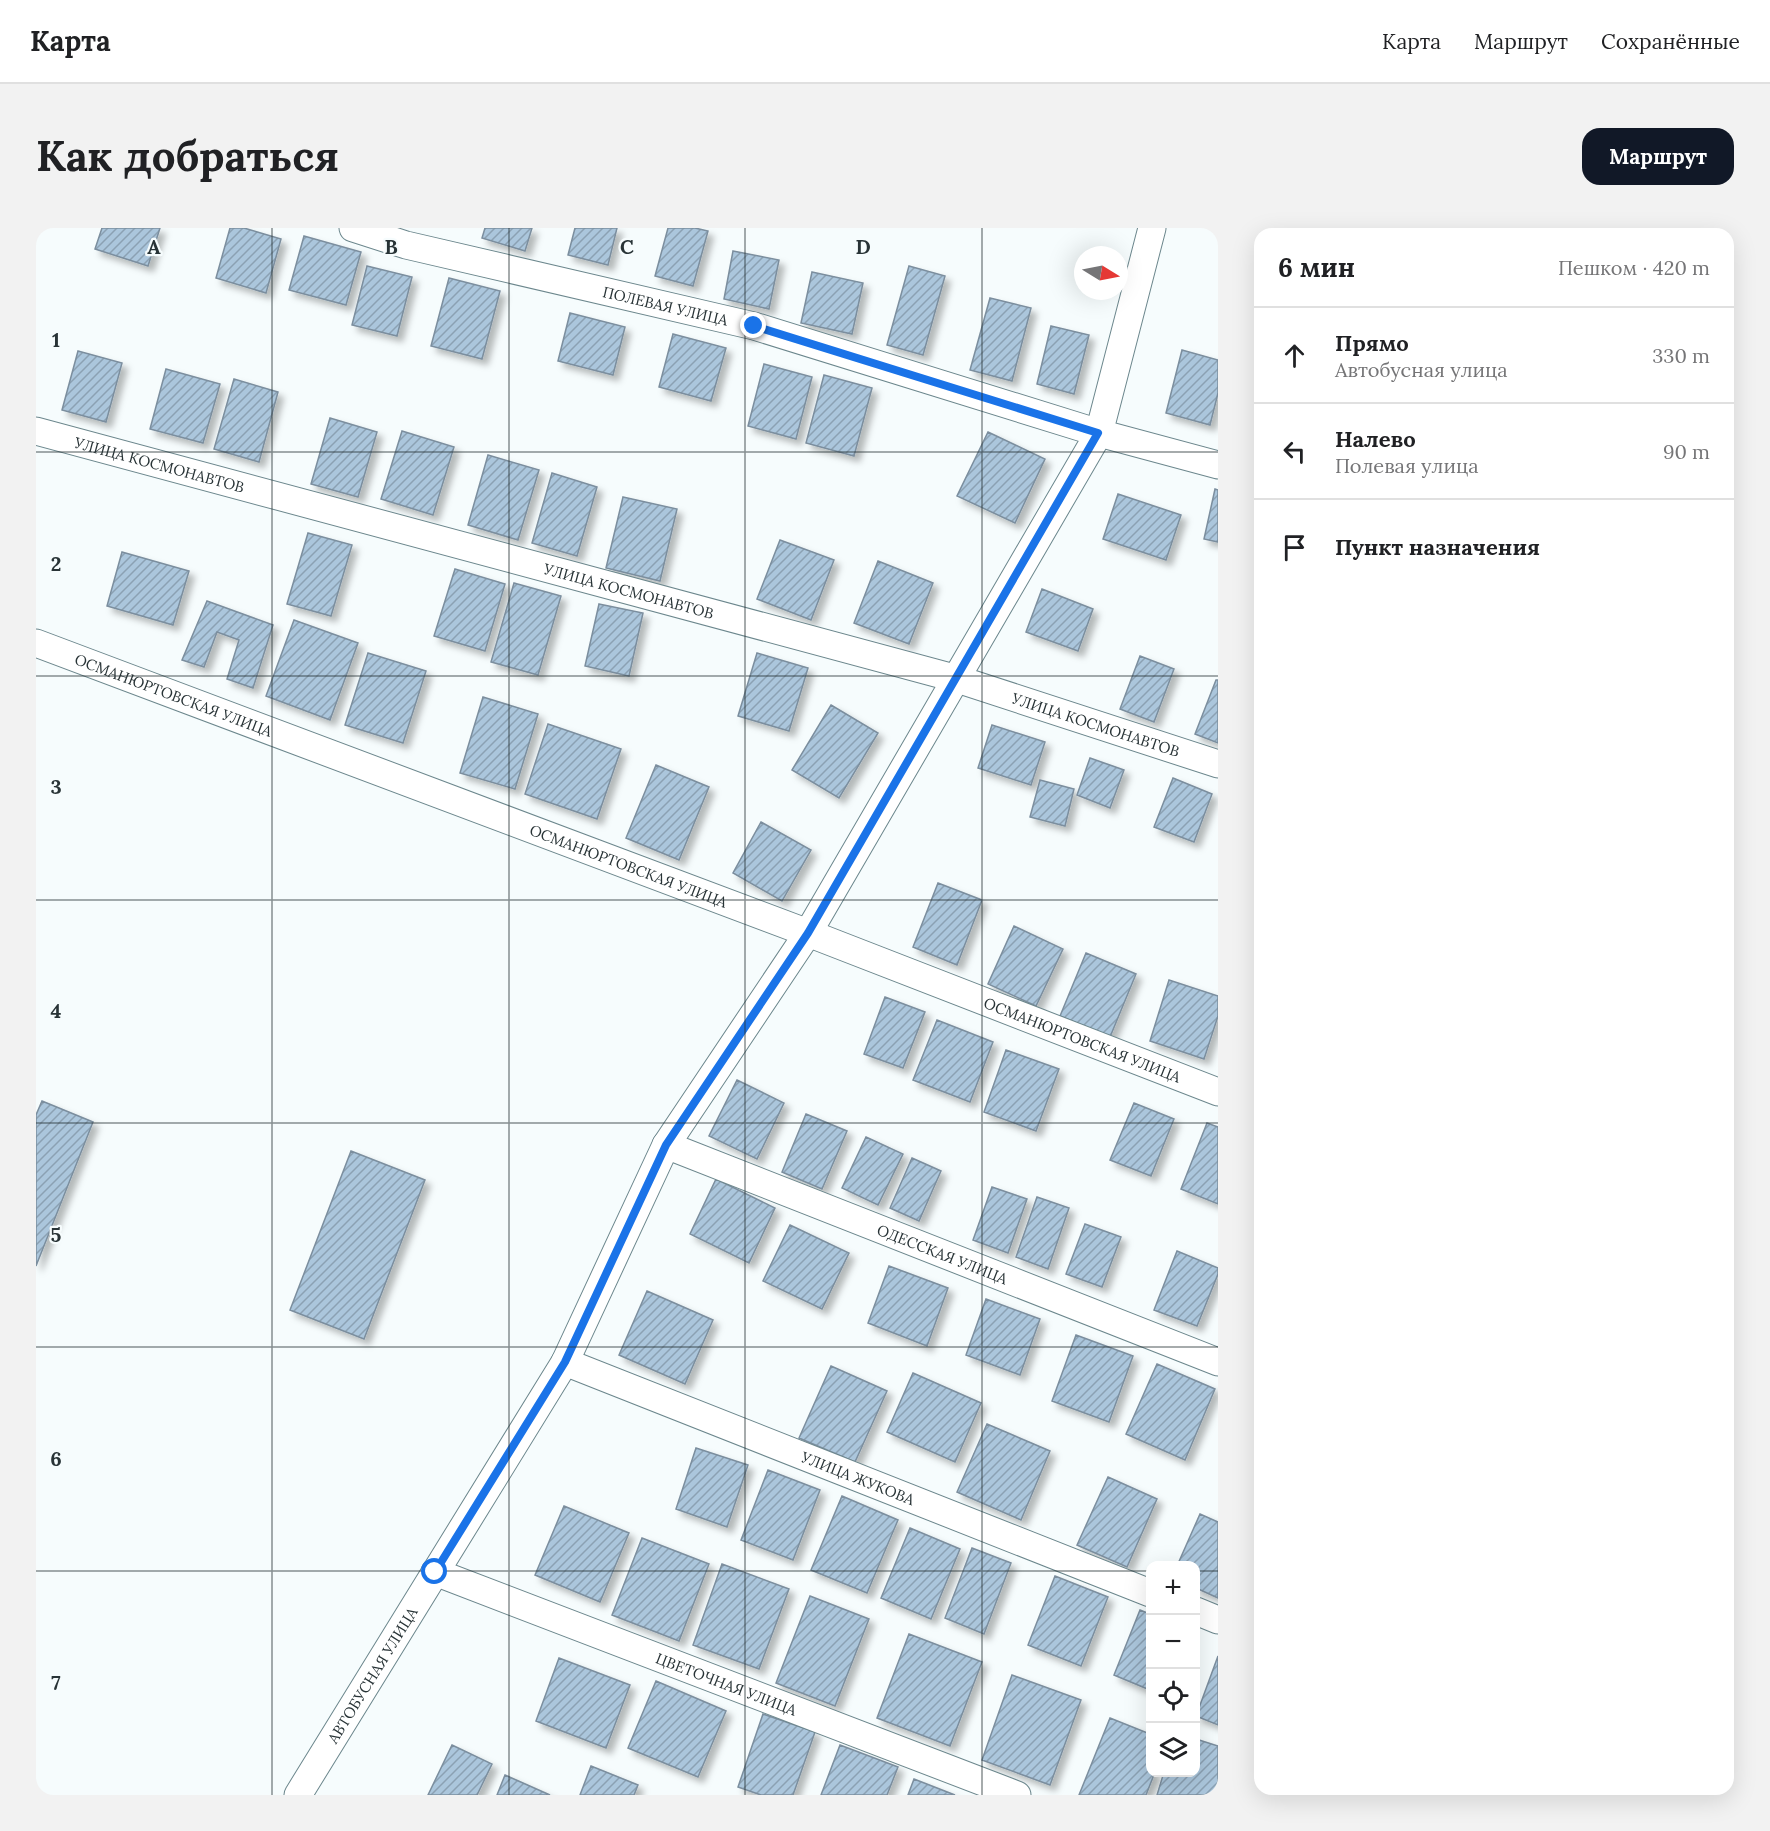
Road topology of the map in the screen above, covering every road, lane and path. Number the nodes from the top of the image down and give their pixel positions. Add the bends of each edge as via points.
1 (353, 228) edge
2 (1152, 228) edge
3 (409, 237) edge
4 (36, 431) edge
5 (1098, 433) junction
6 (1218, 465) edge
7 (36, 643) edge
8 (954, 678) junction
9 (1218, 764) edge
10 (808, 933) junction
11 (1218, 1092) edge
12 (666, 1145) junction
13 (565, 1362) junction
14 (1218, 1362) edge
15 (435, 1572) junction
16 (1146, 1591) edge
17 (1200, 1613) edge
18 (1218, 1620) edge
19 (298, 1795) edge
20 (1017, 1795) edge

1 - 3 street, ПОЛЕВАЯ УЛИЦА
2 - 5 street, АВТОБУСНАЯ УЛИЦА
3 - 5 street, ПОЛЕВАЯ УЛИЦА via 754,326
4 - 8 street, УЛИЦА КОСМОНАВТОВ
5 - 6 street, ПОЛЕВАЯ УЛИЦА
5 - 8 street, АВТОБУСНАЯ УЛИЦА
7 - 10 street, ОСМАНЮРТОВСКАЯ УЛИЦА
8 - 9 street, УЛИЦА КОСМОНАВТОВ
8 - 10 street, АВТОБУСНАЯ УЛИЦА
10 - 11 street, ОСМАНЮРТОВСКАЯ УЛИЦА
10 - 12 street, АВТОБУСНАЯ УЛИЦА
12 - 13 street, АВТОБУСНАЯ УЛИЦА
12 - 14 street, ОДЕССКАЯ УЛИЦА
13 - 15 street, АВТОБУСНАЯ УЛИЦА
13 - 16 street, УЛИЦА ЖУКОВА
15 - 19 street, АВТОБУСНАЯ УЛИЦА
15 - 20 street, ЦВЕТОЧНАЯ УЛИЦА
17 - 18 street

